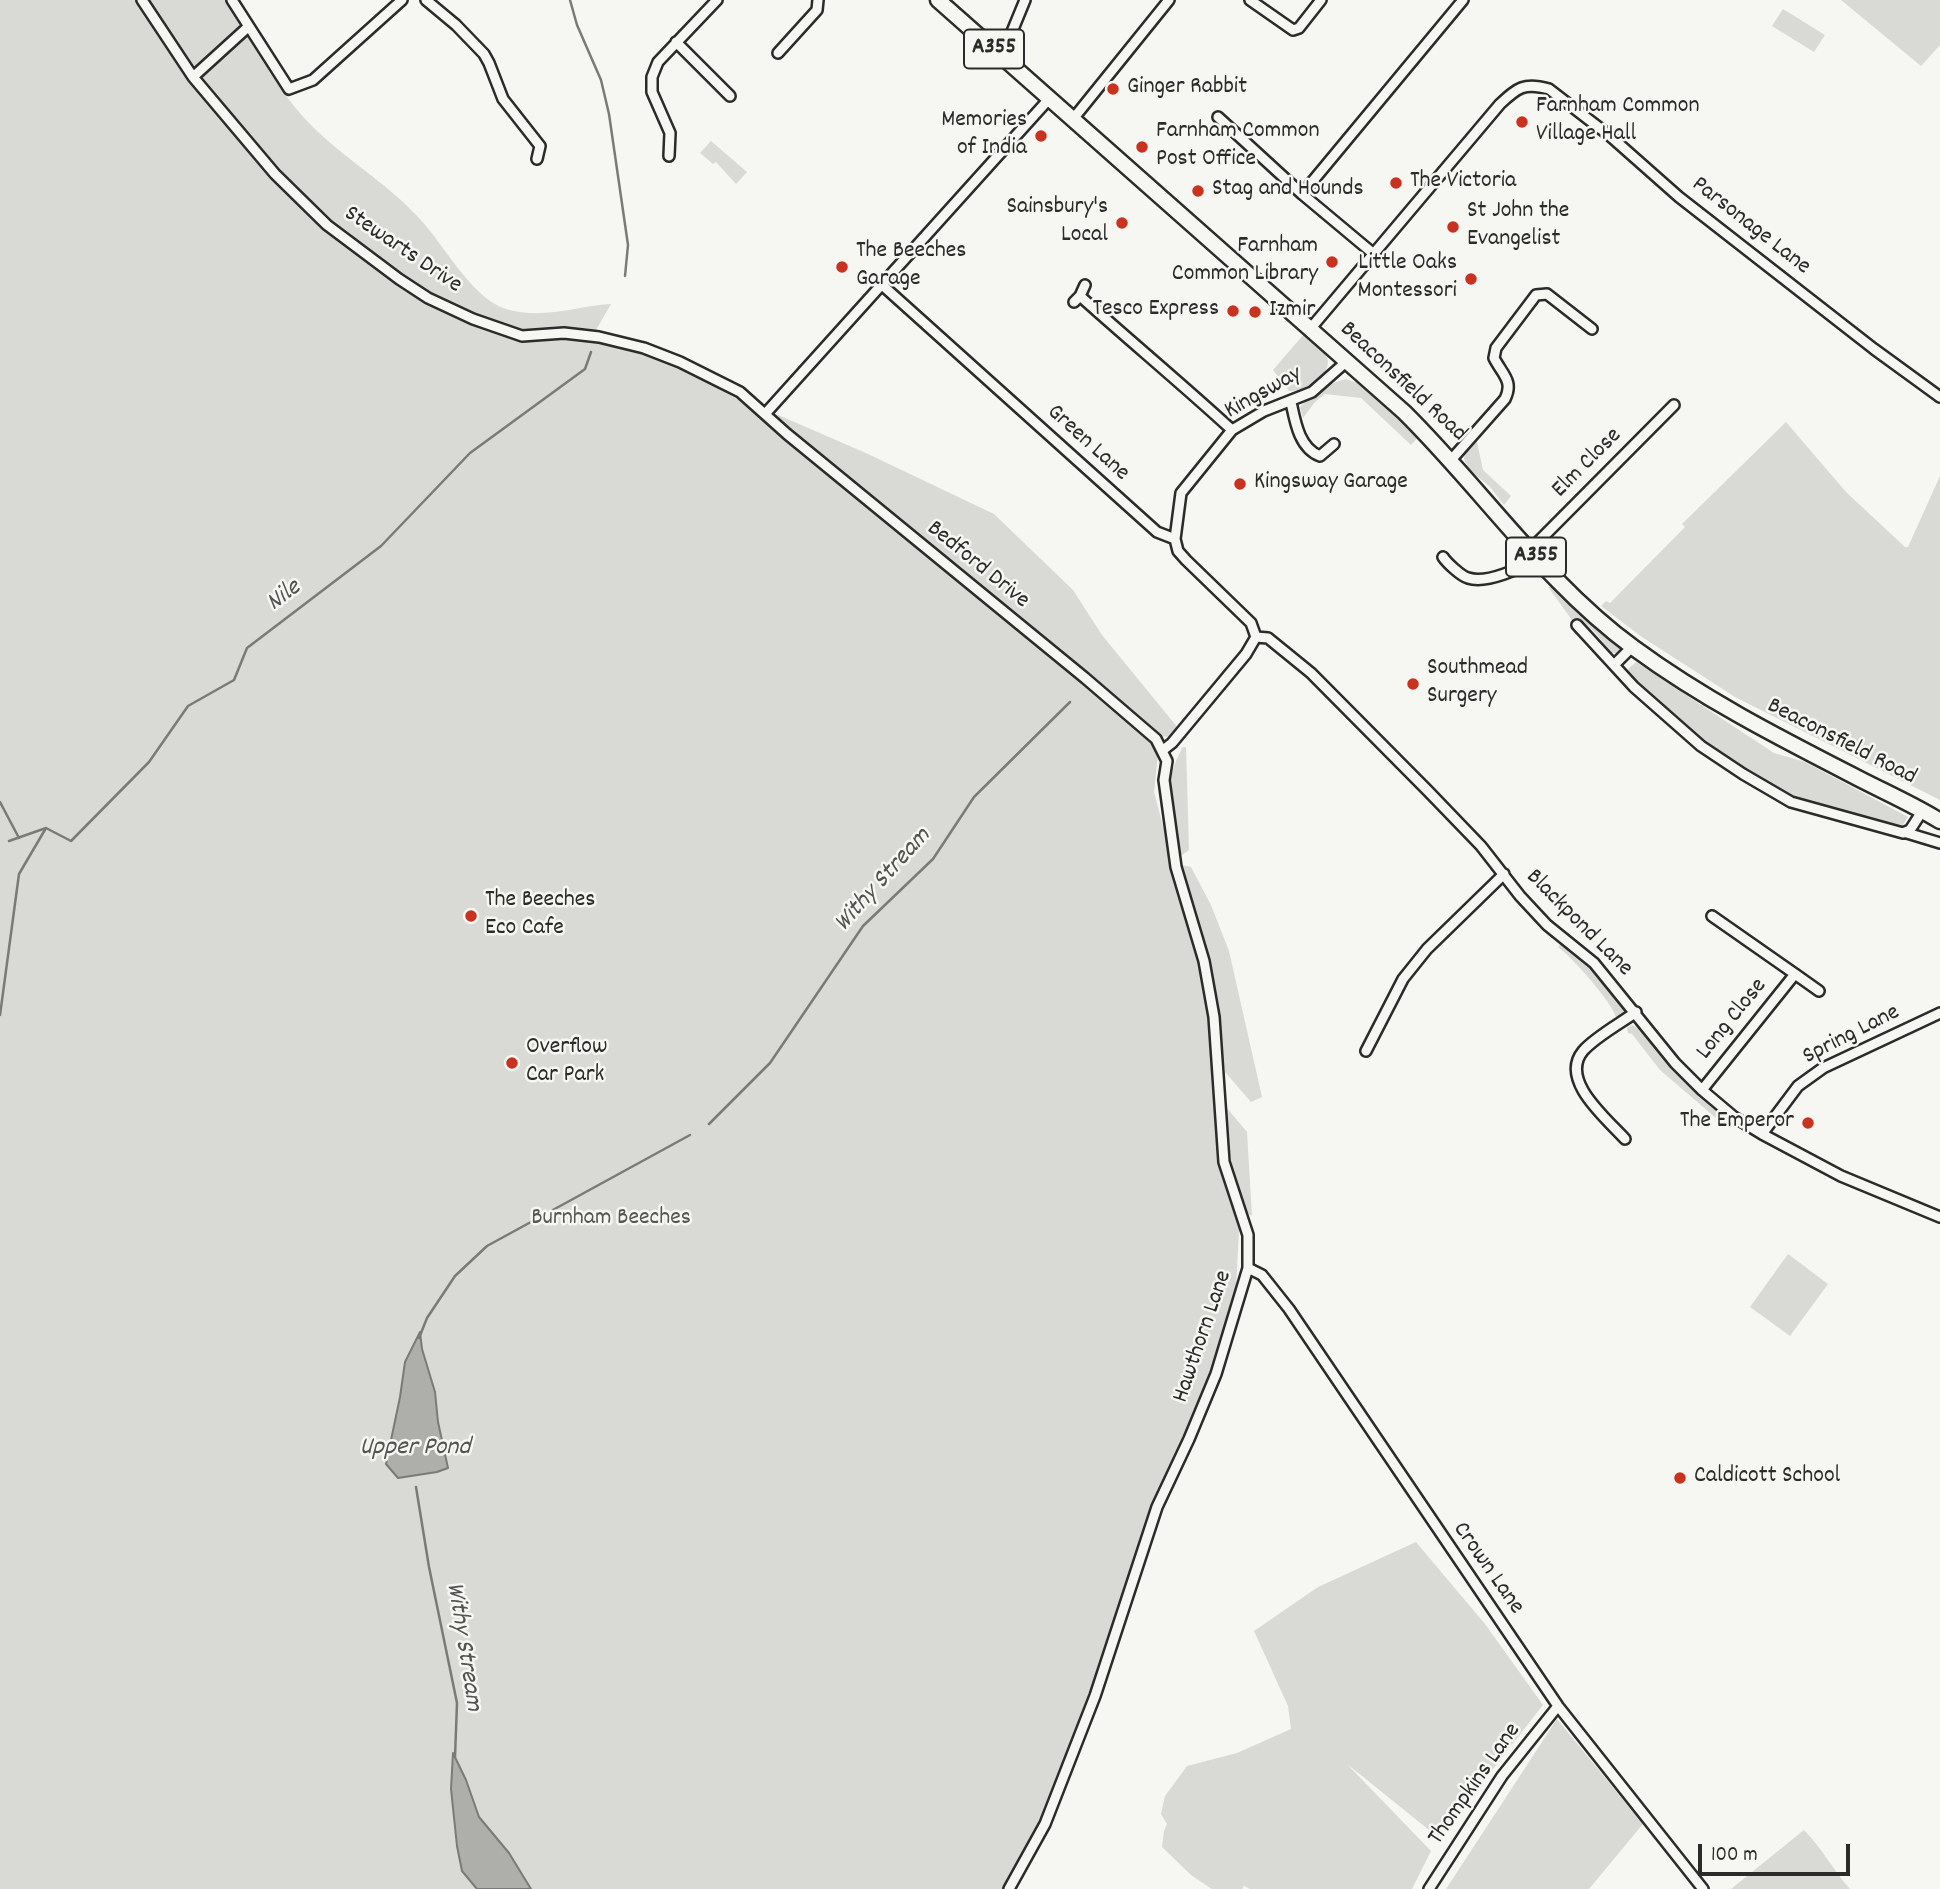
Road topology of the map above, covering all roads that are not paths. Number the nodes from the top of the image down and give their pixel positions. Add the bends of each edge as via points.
1 (142, 0) edge
2 (232, 0) edge
3 (402, 0) edge
4 (426, 0) edge
5 (716, 0) edge
6 (817, 0) edge
7 (937, 0) edge
8 (1025, 0) edge
9 (1169, 0) edge
10 (1250, 0) edge
11 (1321, 0) edge
12 (1463, 0) edge
13 (248, 27) junction
14 (676, 42) junction
15 (778, 53) dead end
16 (1002, 56) junction
17 (193, 77) junction
18 (730, 96) dead end
19 (1049, 99) junction
20 (1218, 117) dead end
21 (1073, 119) junction
22 (669, 156) dead end
23 (537, 159) dead end
24 (1301, 194) junction
25 (1375, 255) junction
26 (881, 284) junction
27 (1085, 285) dead end
28 (1311, 328) junction
29 (1592, 330) dead end
30 (1346, 362) junction
31 (1940, 397) edge
32 (1291, 402) junction
33 (1674, 405) dead end
34 (765, 414) junction
35 (1232, 430) junction
36 (1334, 444) dead end
37 (1451, 460) junction
38 (1175, 539) junction
39 (1533, 554) junction
40 (1443, 557) dead end
41 (1577, 625) dead end
42 (1256, 637) junction
43 (1632, 647) junction
44 (1614, 665) junction
45 (1163, 750) junction
46 (1923, 810) junction
47 (1940, 821) edge
48 (1907, 833) junction
49 (1940, 843) edge
50 (1504, 874) junction
51 (1712, 916) dead end
52 (1794, 974) junction
53 (1819, 991) dead end
54 (1636, 1013) junction
55 (1940, 1013) edge
56 (1366, 1051) dead end
57 (1702, 1090) junction
58 (1762, 1134) junction
59 (1625, 1139) dead end
60 (1940, 1217) edge
61 (1248, 1268) junction
62 (1558, 1706) junction
63 (1009, 1889) edge
64 (1429, 1889) edge
65 (1703, 1889) edge

1 - 17 street, Stewarts Drive
2 - 13 street
3 - 13 street via 313,80 289,89
4 - 23 street via 484,54 503,99 540,146
5 - 14 street
6 - 15 street via 817,10
7 - 16 main road, Beaconsfield Road / A355
8 - 16 street
9 - 21 street
10 - 11 street via 1293,30
12 - 24 street
13 - 17 street
14 - 18 street
14 - 22 street via 658,62 652,77 652,92 670,133
16 - 19 main road, Beaconsfield Road / A355
17 - 34 street, Stewarts Drive via 275,173 327,225 428,298 522,336 564,333 644,348 740,392
19 - 21 main road, Beaconsfield Road / A355
19 - 26 street
20 - 24 street
21 - 28 main road, Beaconsfield Road / A355
24 - 25 street
25 - 28 street
25 - 31 street, Parsonage Lane via 1500,104 1515,90 1538,86 1549,89 1600,128 1679,197
26 - 34 street
26 - 38 street, Green Lane via 1157,532
27 - 35 street via 1077,299
28 - 30 main road, Beaconsfield Road / A355
29 - 37 street via 1547,294 1536,295 1496,348 1494,358 1510,389 1505,399
30 - 32 street, Kingsway via 1312,392
30 - 37 main road, Beaconsfield Road / A355
32 - 35 street, Kingsway
32 - 36 street via 1303,442 1315,454 1320,456
33 - 39 street, Elm Close
34 - 45 street, Bedford Drive via 1085,678
35 - 38 street, Kingsway via 1181,493
37 - 39 main road, Beaconsfield Road / A355
38 - 42 street, Green Lane via 1178,551 1251,623
39 - 40 street, Elm Close via 1516,570 1477,579 1465,577
39 - 43 main road, Beaconsfield Road / A355
41 - 44 street
42 - 45 street
42 - 50 street, Blackpond Lane via 1268,638 1311,673
43 - 44 street
43 - 46 main road, Beaconsfield Road / A355 via 1724,708
44 - 48 street via 1701,746 1776,795
45 - 61 street, Hawthorn Lane via 1176,867 1204,961 1214,1017 1224,1162 1248,1234
46 - 47 main road, Beaconsfield Road / A355
46 - 48 street, Beaconsfield Road
48 - 49 street
50 - 54 street, Blackpond Lane via 1547,925 1594,963
50 - 56 street via 1427,949 1403,979
51 - 52 street, Long Close
52 - 53 street, Long Close
52 - 57 street, Long Close
54 - 57 street, Blackpond Lane
54 - 59 street via 1584,1049 1576,1063 1577,1084
55 - 58 street, Spring Lane via 1823,1068 1798,1086
57 - 58 street, Blackpond Lane
58 - 60 street, Blackpond Lane via 1841,1176
61 - 62 street, Crown Lane via 1262,1275 1289,1309
61 - 63 street, Hawthorn Lane via 1216,1374 1157,1507 1095,1696 1045,1824
62 - 64 street, Thompkins Lane via 1502,1776
62 - 65 street, Crown Lane

